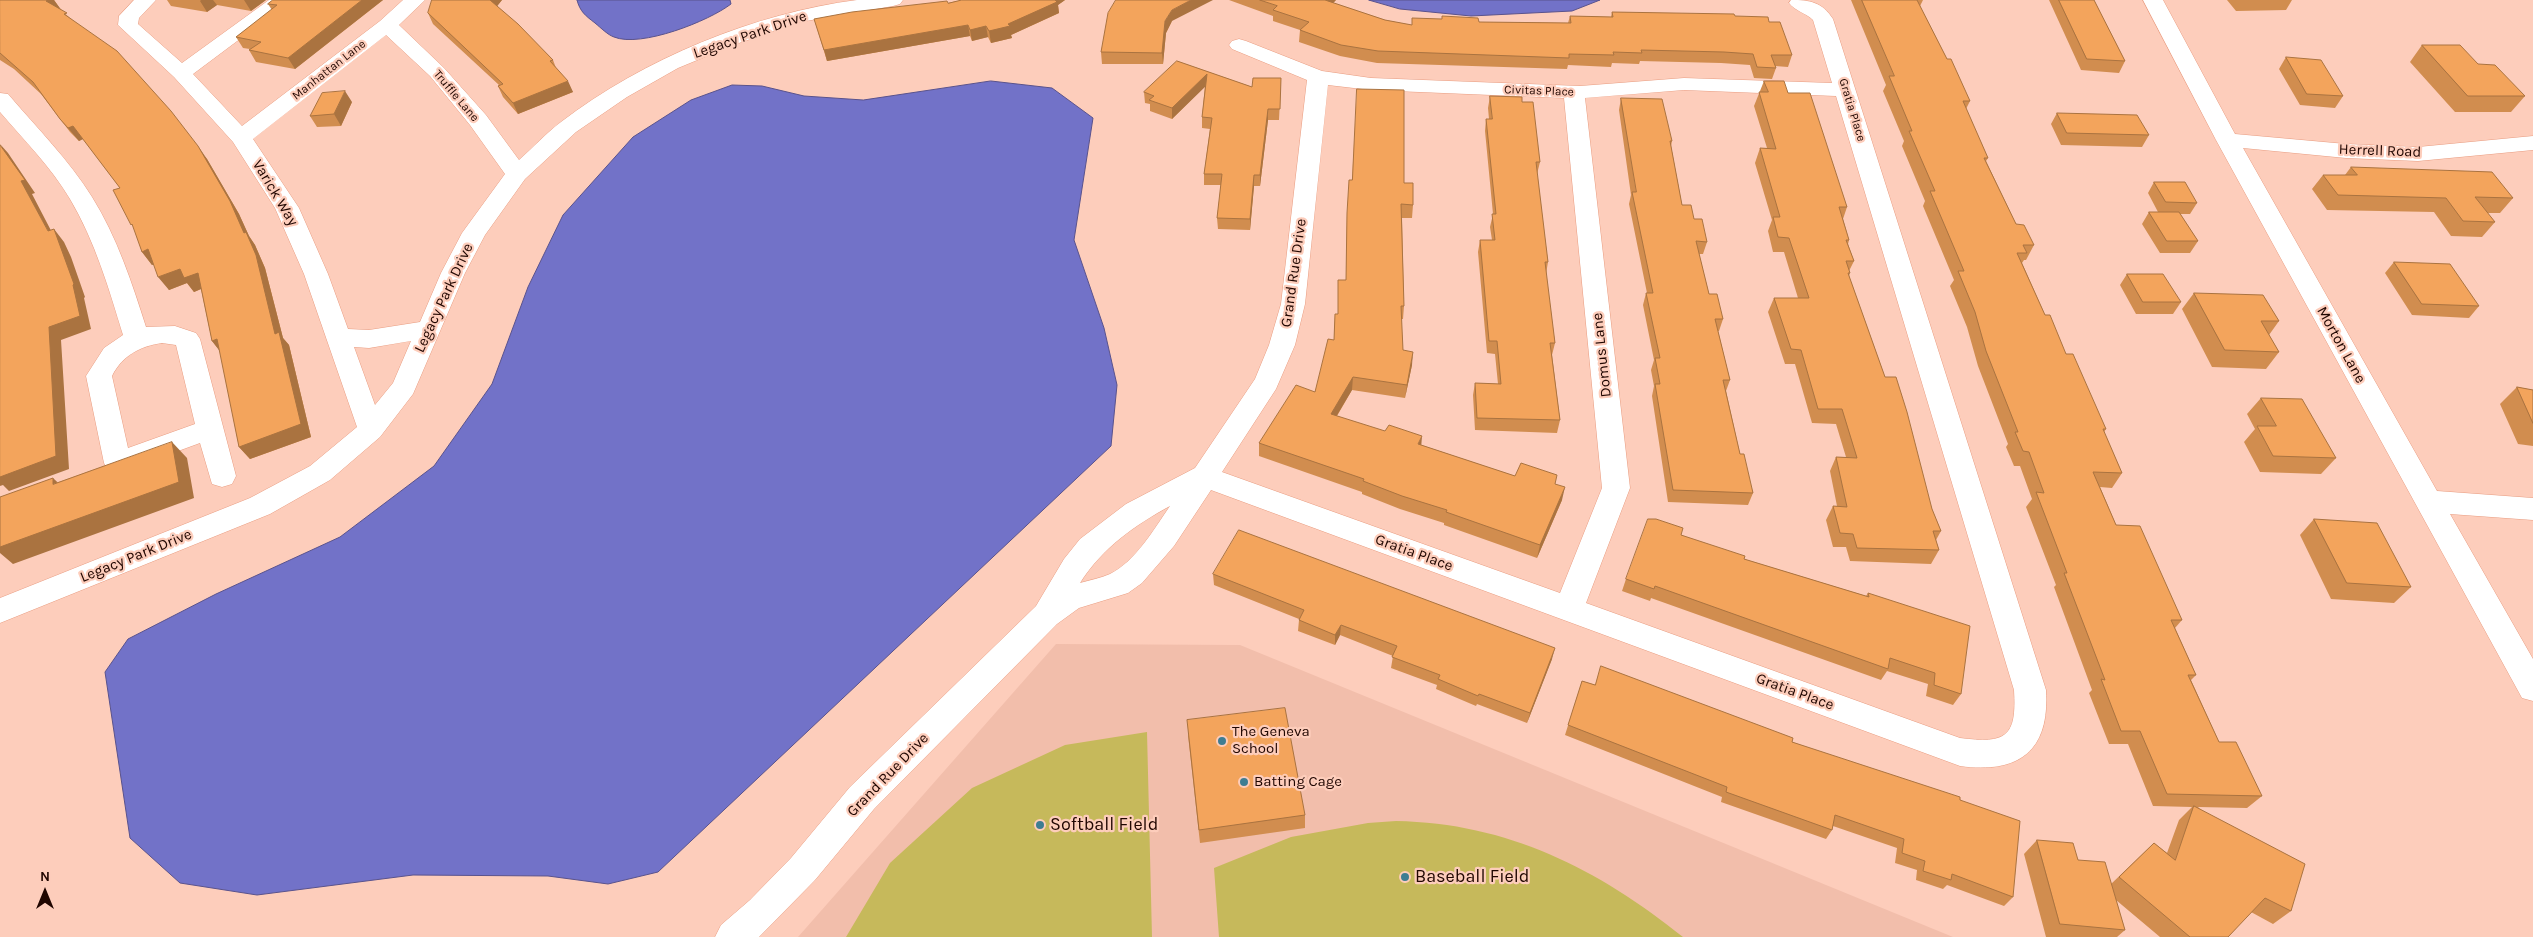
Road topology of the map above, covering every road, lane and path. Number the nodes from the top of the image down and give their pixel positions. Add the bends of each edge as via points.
1 (146, 0) edge
2 (282, 0) edge
3 (415, 0) edge
4 (892, 0) edge
5 (2152, 0) edge
6 (1799, 3) dead end
7 (792, 8) edge
8 (387, 25) junction
9 (1239, 45) dead end
10 (181, 73) junction
11 (1318, 78) junction
12 (1845, 90) junction
13 (1574, 92) junction
14 (0, 99) edge
15 (241, 138) junction
16 (2227, 140) junction
17 (2533, 143) edge
18 (517, 174) junction
19 (429, 329) junction
20 (338, 337) junction
21 (137, 339) junction
22 (210, 429) junction
23 (371, 430) junction
24 (118, 463) junction
25 (90, 473) edge
26 (222, 476) dead end
27 (1204, 476) junction
28 (2428, 501) junction
29 (2533, 509) edge
30 (1569, 609) junction
31 (0, 610) edge
32 (1046, 615) junction
33 (2533, 688) edge
34 (733, 937) edge

1 - 10 street, Varick Way via 129,16 128,25
2 - 10 street
3 - 8 street, Manhattan Lane
4 - 7 street, Legacy Park Drive
5 - 16 street, Morton Lane
6 - 12 street, Gratia Place via 1814,9 1823,19
7 - 18 street, Legacy Park Drive via 729,40 679,60 619,92 568,127
8 - 15 street, Manhattan Lane
8 - 18 street, Truffle Lane via 437,72 478,120
9 - 11 street, Civitas Place
10 - 15 street, Varick Way
11 - 13 street, Civitas Place via 1371,84
11 - 27 street, Grand Rue Drive via 1288,325 1267,382
12 - 13 street, Civitas Place via 1684,84
12 - 30 street, Gratia Place via 1889,230 1882,273 1900,328 1912,350 1933,370 2030,690 2030,724 2025,738 2015,747 2001,752 1982,755 1960,752
13 - 30 street, Domus Lane via 1616,488
14 - 21 street via 48,154 89,212 118,277
15 - 20 street, Varick Way via 287,208 316,274
16 - 17 street, Herrell Road via 2418,154
16 - 28 street, Morton Lane
18 - 19 street, Legacy Park Drive via 474,233 452,273
19 - 20 street via 369,339
19 - 23 street, Legacy Park Drive via 404,387
20 - 23 street, Varick Way
21 - 22 street via 175,334 186,339
21 - 24 street via 115,351 103,363 99,376
22 - 24 street
22 - 26 street
23 - 31 street, Legacy Park Drive via 320,473 260,506
24 - 25 street
27 - 30 street, Gratia Place
27 - 32 street, Grand Rue Drive via 1138,511 1094,546 1078,562
27 - 32 street, Grand Rue Drive via 1164,538 1132,575 1103,590 1064,601
28 - 29 street
28 - 33 street, Morton Lane
32 - 34 street, Grand Rue Drive via 862,798 803,870

